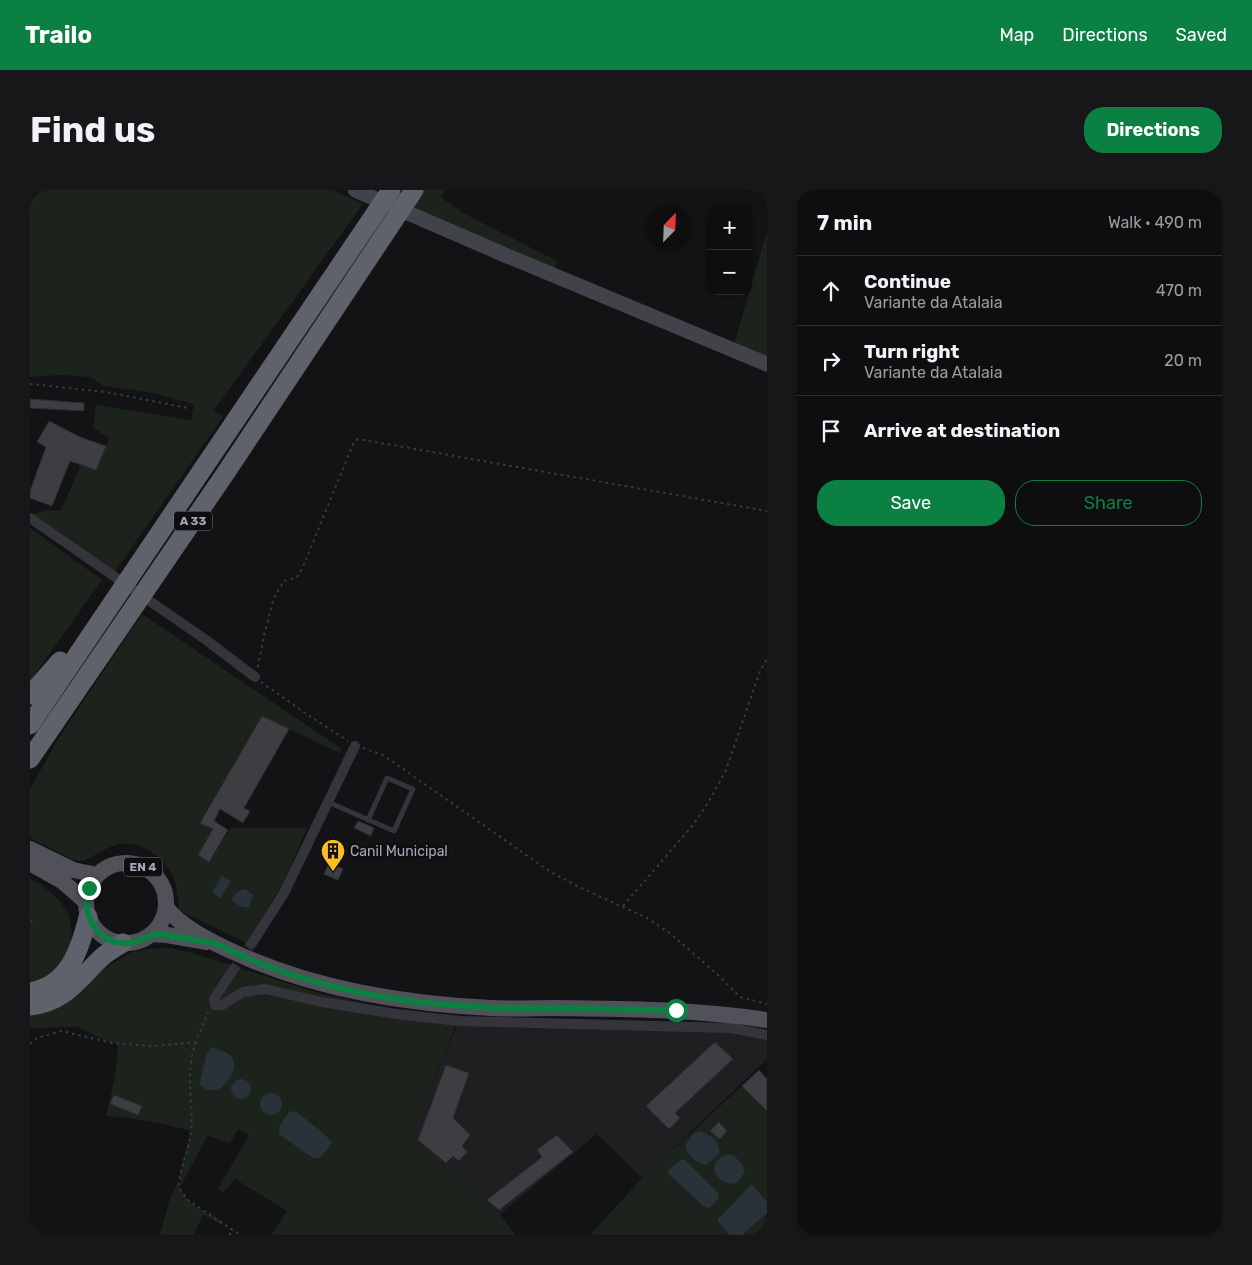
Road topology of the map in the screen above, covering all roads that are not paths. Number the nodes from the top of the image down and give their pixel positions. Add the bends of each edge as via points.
1 (355, 190) edge
2 (391, 190) edge
3 (414, 190) edge
4 (767, 364) edge
5 (30, 518) edge
6 (116, 598) junction
7 (255, 677) road end
8 (30, 695) edge
9 (30, 725) edge
10 (44, 739) junction
11 (355, 746) road end
12 (30, 760) edge
13 (30, 766) edge
14 (328, 802) junction
15 (368, 820) junction
16 (30, 849) edge
17 (30, 863) edge
18 (97, 875) junction
19 (166, 908) junction
20 (87, 910) junction
21 (151, 934) junction
22 (123, 943) junction
23 (214, 943) junction
24 (252, 943) tunnel mouth
25 (231, 974) tunnel mouth
26 (30, 992) edge
27 (30, 1006) edge
28 (767, 1020) edge
29 (767, 1035) edge

1 - 4 main road
2 - 6 highway, A 33
3 - 10 highway, A 33
5 - 7 street
6 - 8 highway
6 - 9 highway, A 33
10 - 12 highway, A 33
10 - 13 highway
11 - 14 street
14 - 15 lane
14 - 24 street via 284,893
15 - 15 lane via 394,831 413,789 387,778
16 - 18 main road via 73,870
17 - 20 main road via 62,881
18 - 19 main road, EN 4 via 117,864 132,864 146,869 162,885
18 - 20 main road via 89,888
19 - 21 main road via 161,922
19 - 23 main road
20 - 22 main road via 92,924 102,935
20 - 26 highway via 79,948 66,972 53,983
21 - 22 main road via 138,941
21 - 23 main road
22 - 27 highway via 104,955 68,991
23 - 28 main road via 268,967 326,985 417,1002 492,1008 676,1010
25 - 29 street via 216,995 214,1004 217,1006 243,992 265,989 322,1002 458,1021 731,1028

